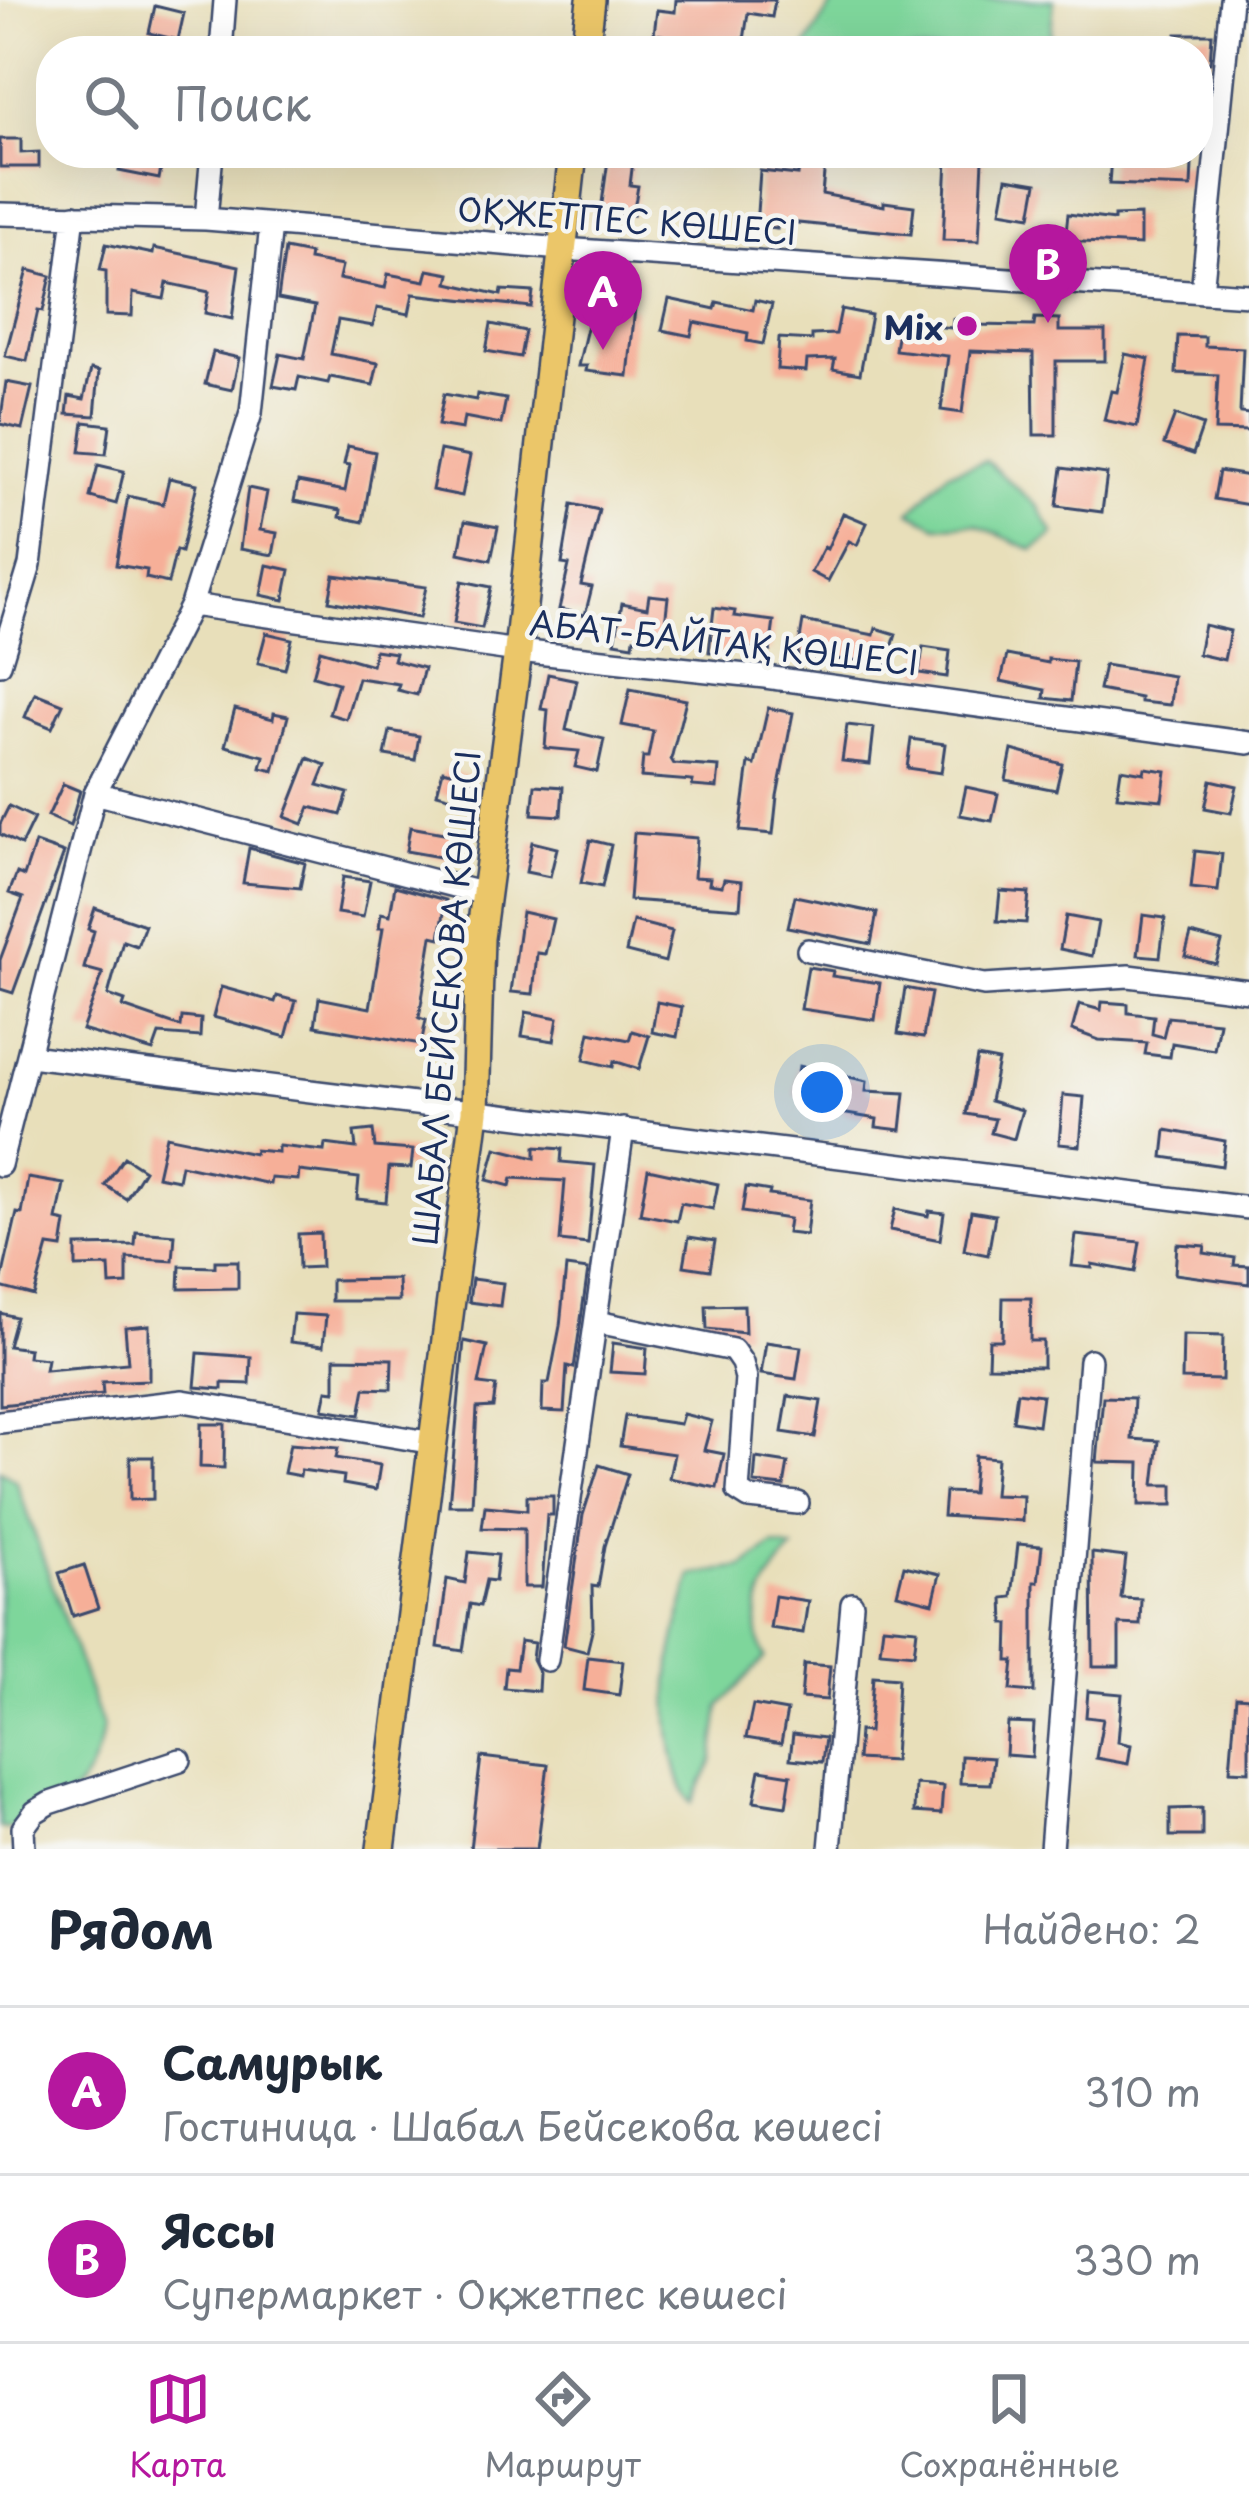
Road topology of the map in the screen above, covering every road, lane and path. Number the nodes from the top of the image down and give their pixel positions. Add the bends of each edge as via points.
1 (225, 0) edge
2 (592, 0) edge
3 (1231, 0) edge
4 (222, 36) edge
5 (587, 36) edge
6 (211, 168) edge
7 (571, 168) edge
8 (0, 214) edge
9 (74, 215) junction
10 (206, 219) junction
11 (271, 225) junction
12 (562, 249) junction
13 (1202, 292) junction
14 (1249, 296) edge
15 (190, 605) junction
16 (3, 640) edge
17 (518, 651) junction
18 (0, 664) edge
19 (1249, 743) edge
20 (95, 793) junction
21 (485, 894) junction
22 (808, 950) dead end
23 (1249, 991) edge
24 (30, 1056) junction
25 (475, 1112) junction
26 (623, 1129) junction
27 (0, 1165) edge
28 (1249, 1208) edge
29 (597, 1322) junction
30 (1090, 1360) dead end
31 (0, 1422) edge
32 (434, 1443) junction
33 (798, 1503) dead end
34 (852, 1604) dead end
35 (548, 1660) dead end
36 (180, 1760) dead end
37 (24, 1849) edge
38 (381, 1849) edge
39 (830, 1849) edge
40 (1051, 1849) edge

1 - 4 street
2 - 5 main road
3 - 13 street
6 - 10 street
7 - 12 main road, ШАБАЛ БЕЙСЕКОВА КӨШЕСІ
8 - 9 street, ОҚЖЕТПЕС КӨШЕСІ
9 - 10 street, ОҚЖЕТПЕС КӨШЕСІ
9 - 16 street via 30,565
10 - 11 street, ОҚЖЕТПЕС КӨШЕСІ
11 - 12 street, ОҚЖЕТПЕС КӨШЕСІ
11 - 15 street via 251,413
12 - 13 street, ОҚЖЕТПЕС КӨШЕСІ
12 - 17 main road, ШАБАЛ БЕЙСЕКОВА КӨШЕСІ
13 - 14 street, ОҚЖЕТПЕС КӨШЕСІ
15 - 17 street, АБАТ-БАЙТАҚ КӨШЕСІ
15 - 20 street
16 - 18 street
17 - 19 street, АБАТ-БАЙТАҚ КӨШЕСІ
17 - 21 main road, ШАБАЛ БЕЙСЕКОВА КӨШЕСІ
20 - 21 street
20 - 24 street
21 - 25 main road, ШАБАЛ БЕЙСЕКОВА КӨШЕСІ
22 - 23 street via 984,985 1129,976
24 - 25 street
24 - 27 street
25 - 26 street
25 - 32 main road, ШАБАЛ БЕЙСЕКОВА КӨШЕСІ
26 - 28 street
26 - 29 street
29 - 33 street via 733,1350 746,1378 738,1491
29 - 35 street
30 - 40 street
31 - 32 street via 182,1401
32 - 38 main road, ШАБАЛ БЕЙСЕКОВА КӨШЕСІ
34 - 39 street
36 - 37 street via 44,1806 23,1828

